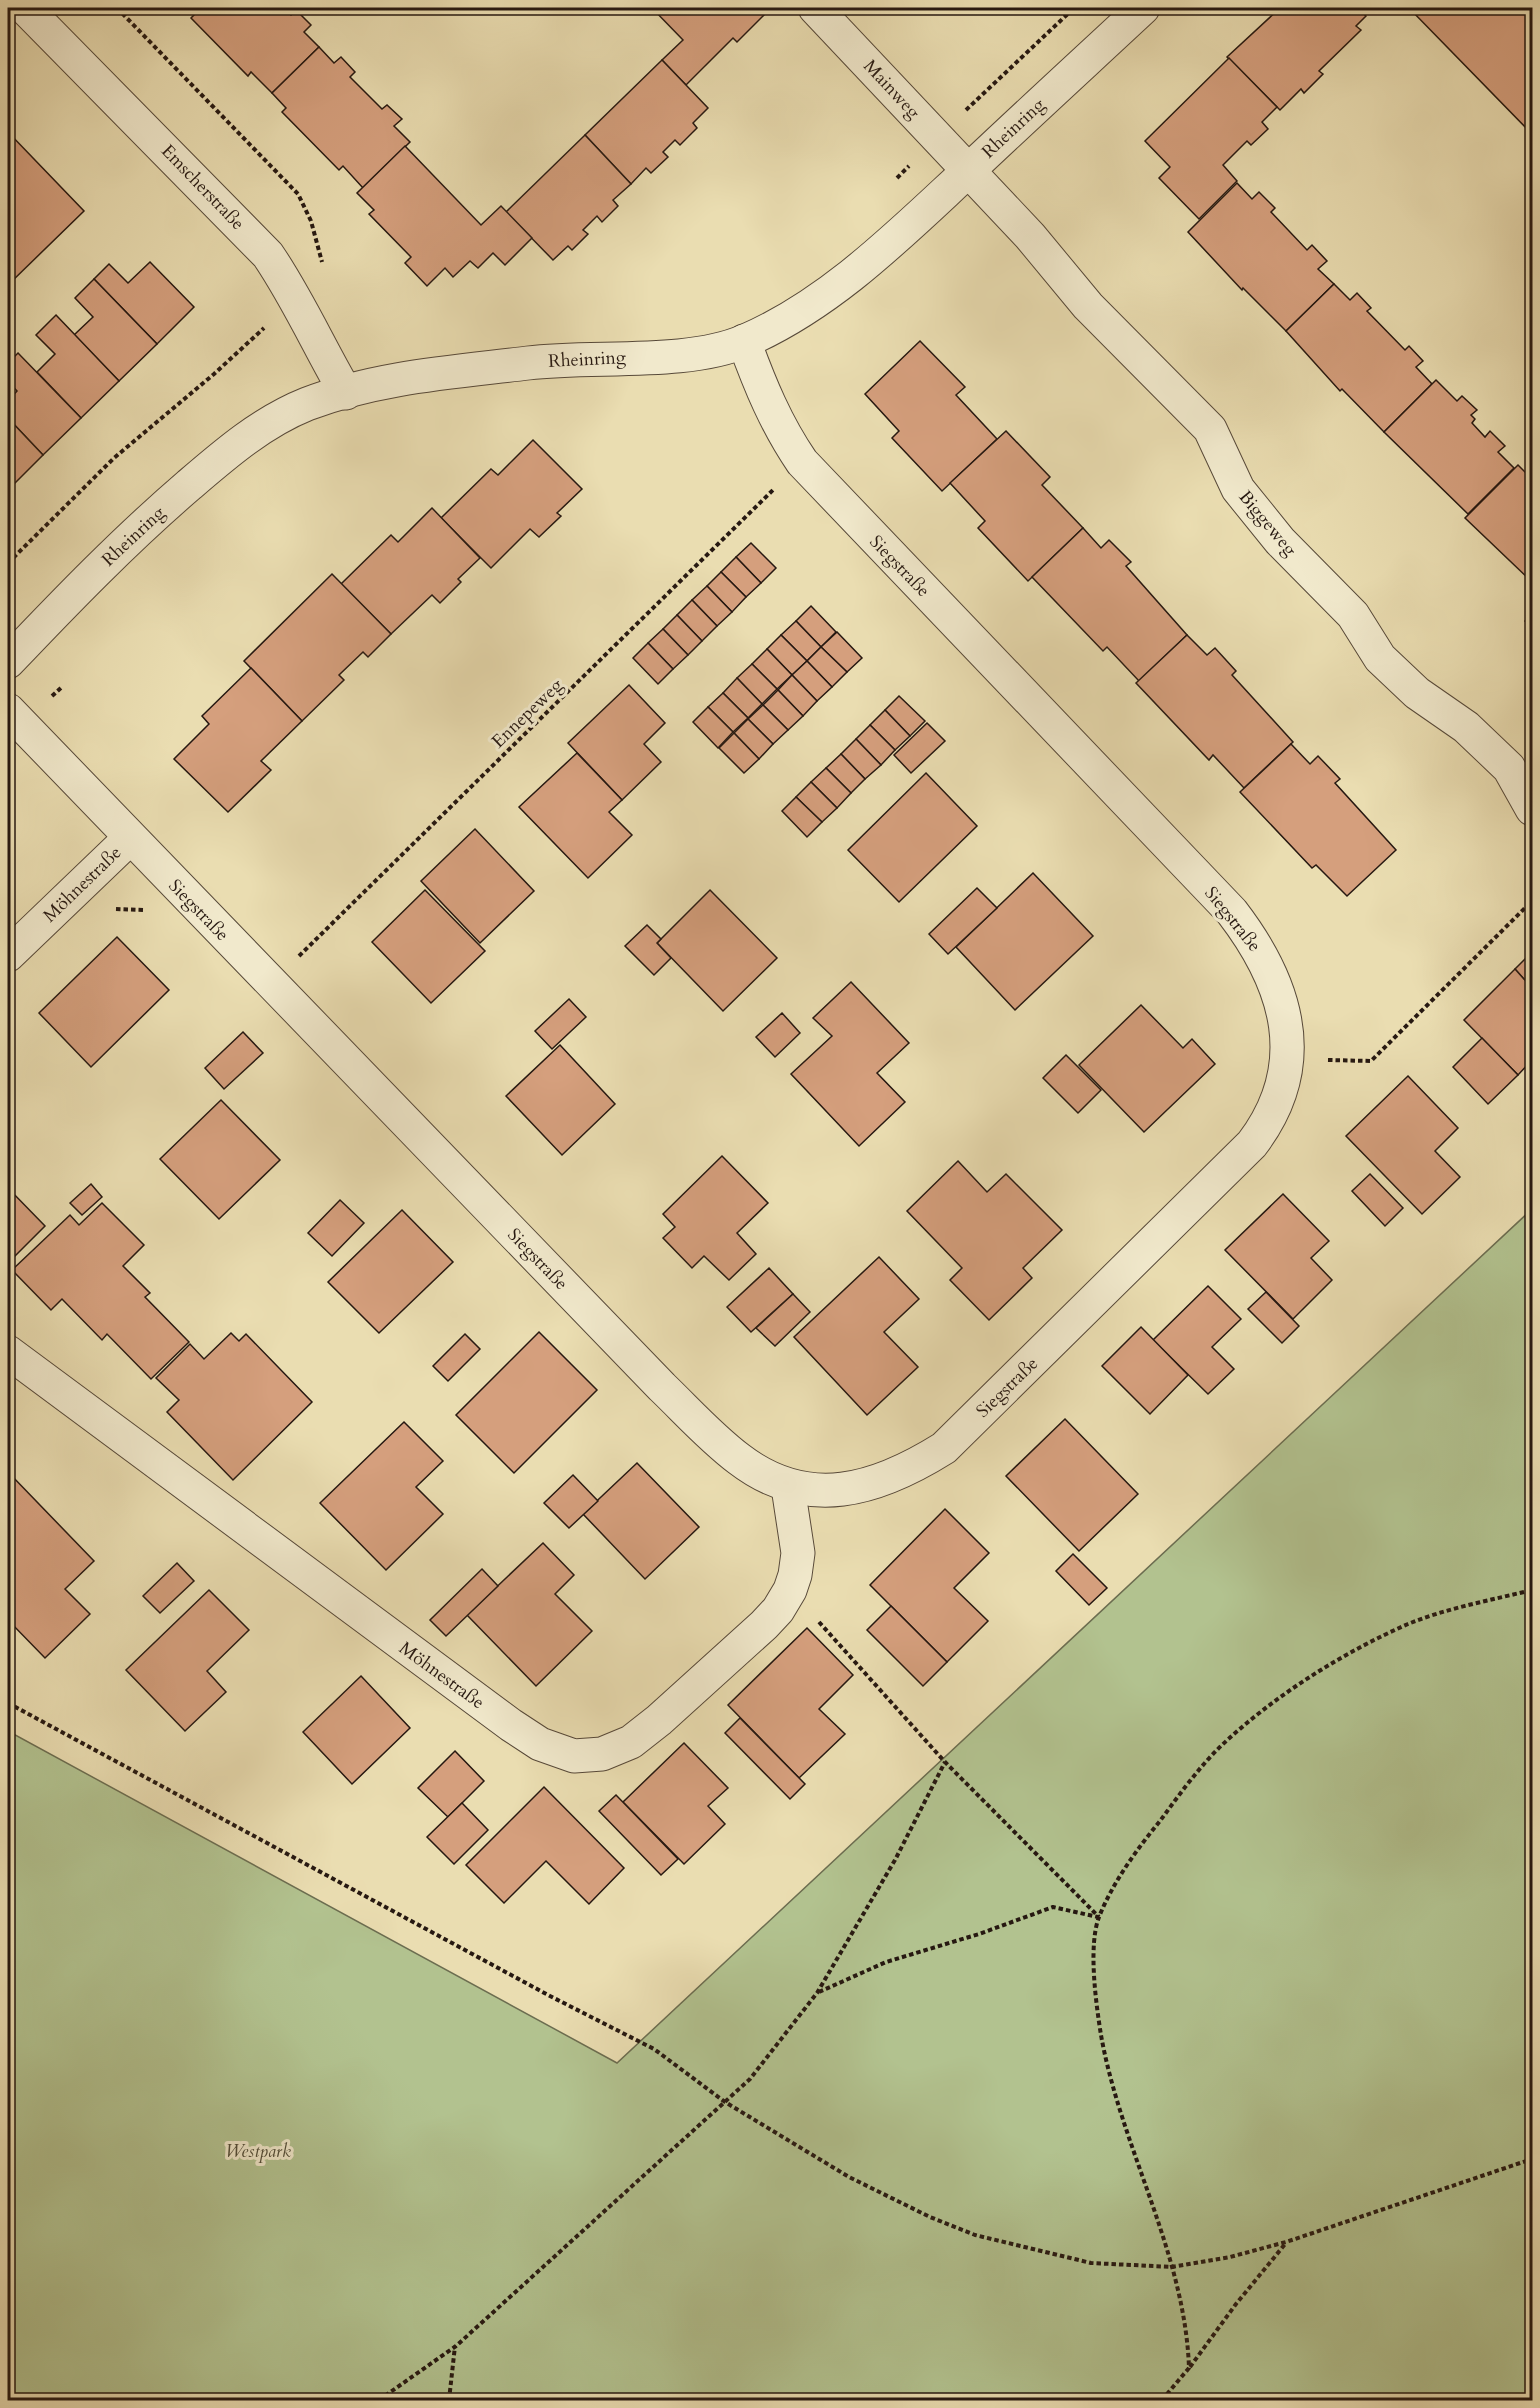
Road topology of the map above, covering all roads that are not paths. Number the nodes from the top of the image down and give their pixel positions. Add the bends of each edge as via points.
1 (25, 8) edge
2 (815, 8) edge
3 (1143, 8) edge
4 (969, 170) junction
5 (744, 341) junction
6 (346, 393) junction
7 (8, 662) edge
8 (8, 710) edge
9 (1533, 809) edge
10 (130, 838) junction
11 (8, 955) edge
12 (8, 1352) edge
13 (788, 1487) junction

1 - 6 street, Emscherstraße via 268,255 291,289 316,343
2 - 4 street, Mainweg
3 - 4 street, Rheinring
4 - 5 street, Rheinring via 831,290
4 - 9 street, Biggeweg via 1088,306 1210,429 1238,489 1280,541 1353,615 1380,658 1417,693 1466,727 1509,768
5 - 6 street, Rheinring via 703,353 539,362 431,374
5 - 13 street, Siegstraße via 767,403 802,462 1232,912 1261,953 1288,1030 1288,1060 1279,1101 1252,1144 944,1448 901,1472 843,1491 814,1492
6 - 7 street, Rheinring via 278,418 218,460 104,563
8 - 10 street, Siegstraße
10 - 11 street, Möhnestraße
10 - 13 street, Siegstraße via 662,1387 739,1460
12 - 13 street, Möhnestraße via 511,1725 540,1744 574,1756 602,1754 631,1742 778,1610 790,1590 798,1553

